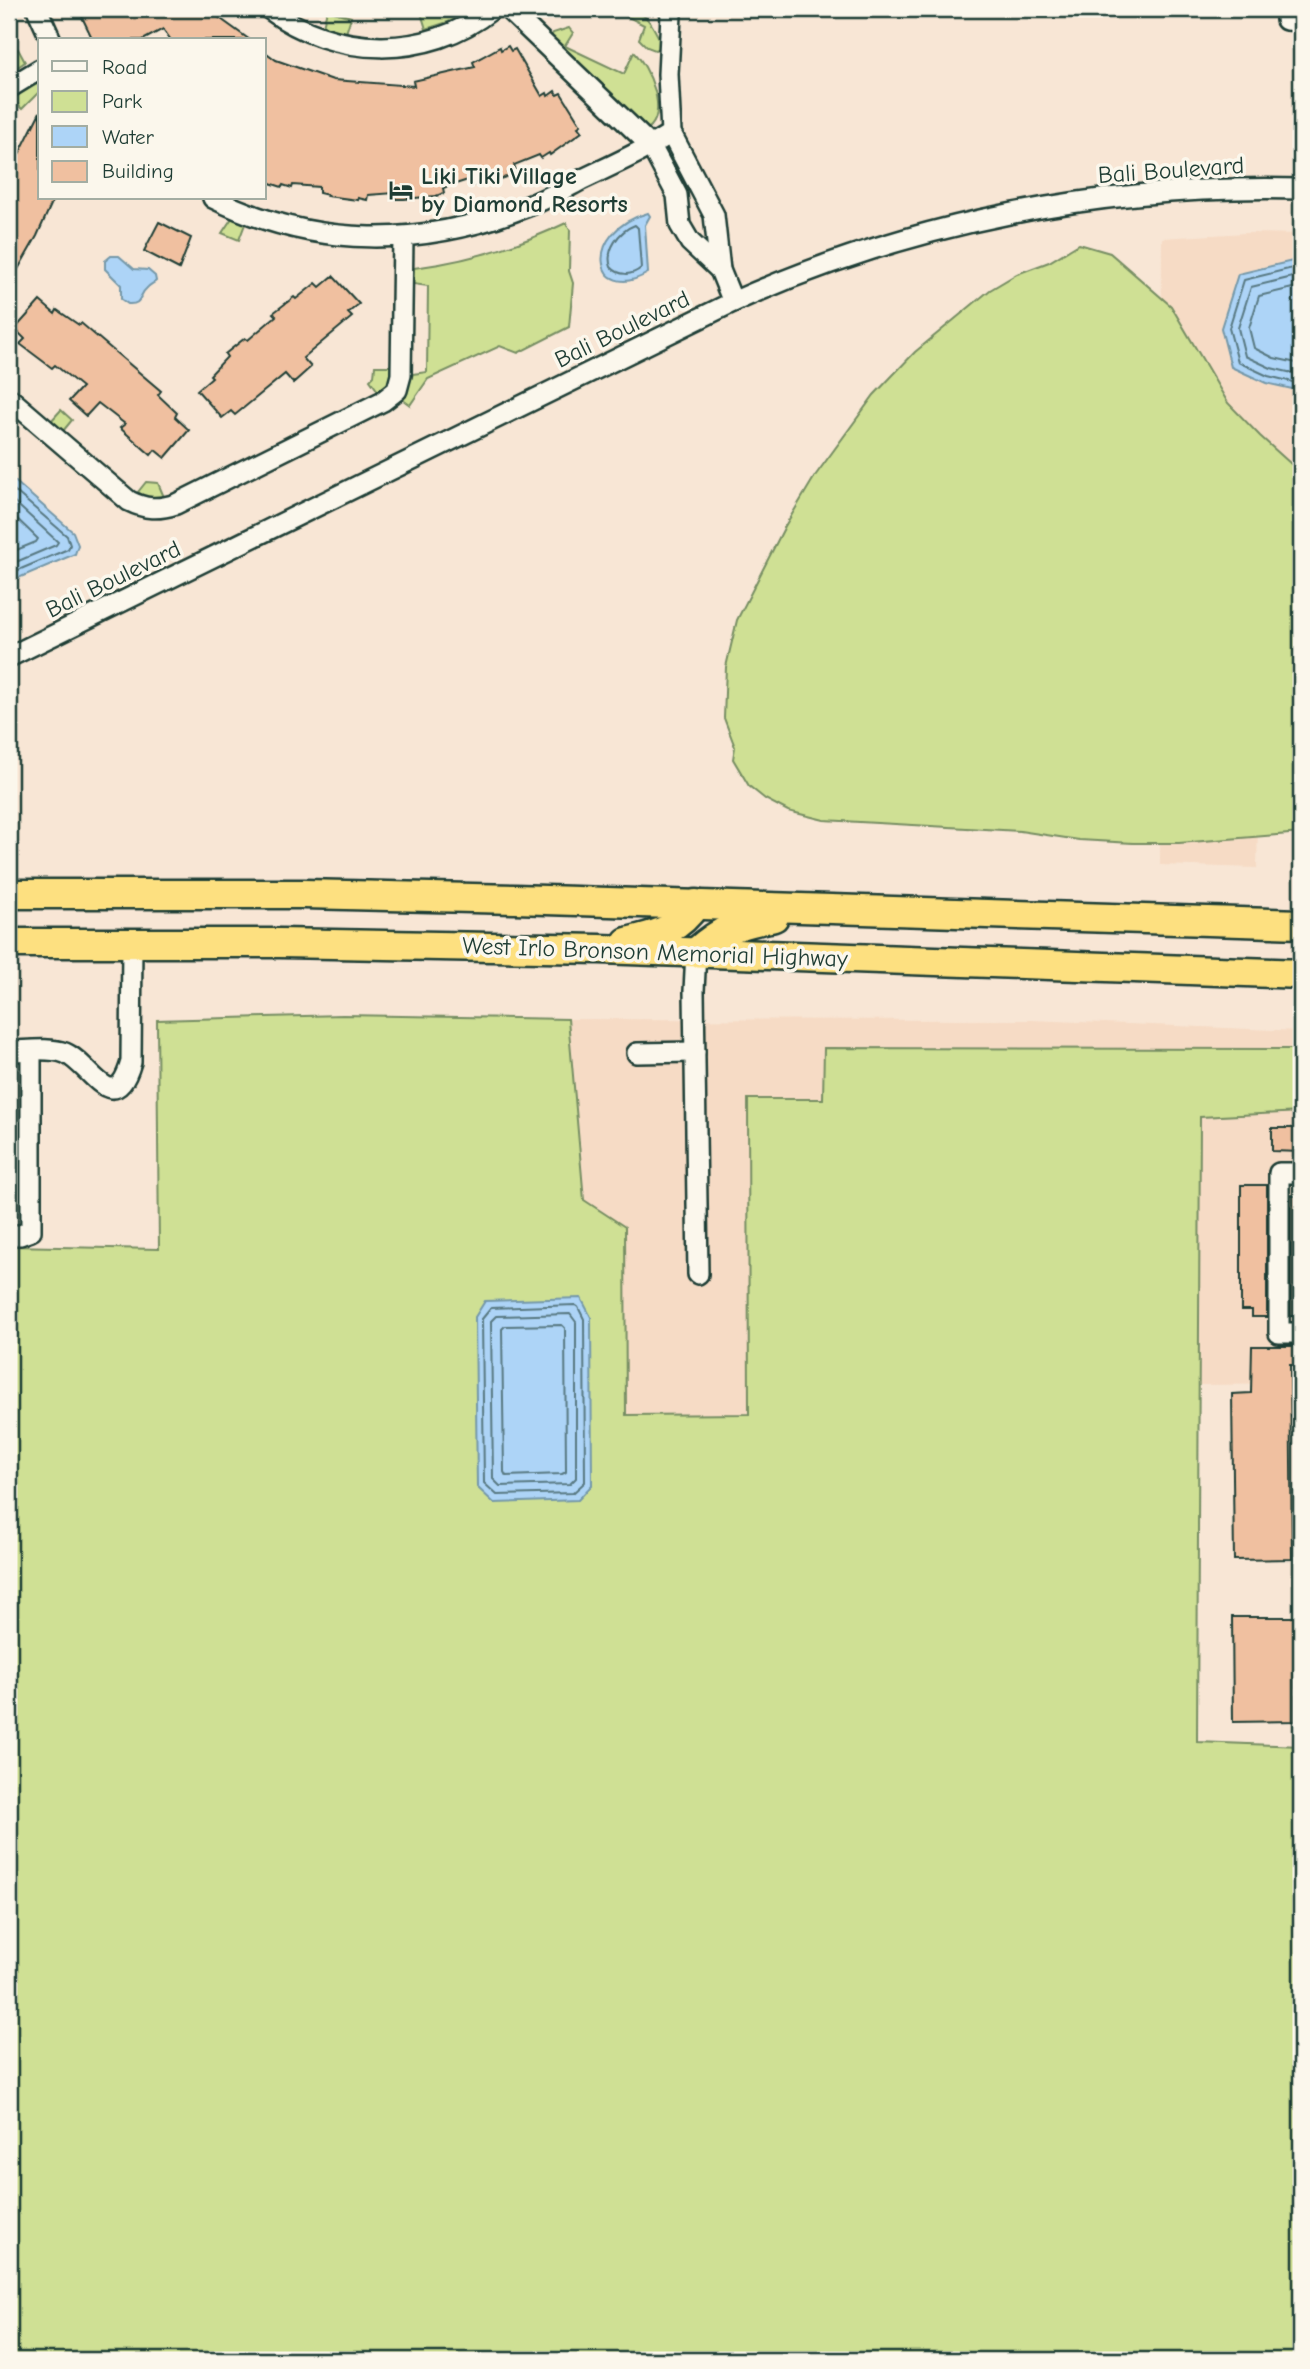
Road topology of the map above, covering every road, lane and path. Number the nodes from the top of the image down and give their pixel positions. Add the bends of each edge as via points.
1 (37, 9) edge
2 (269, 9) edge
3 (492, 9) edge
4 (508, 9) edge
5 (1287, 9) edge
6 (668, 10) edge
7 (1301, 21) edge
8 (50, 38) edge
9 (38, 70) edge
10 (9, 88) edge
11 (671, 133) junction
12 (651, 146) junction
13 (1301, 189) edge
14 (218, 200) edge
15 (402, 238) junction
16 (720, 270) junction
17 (733, 302) junction
18 (9, 398) edge
19 (9, 657) edge
20 (9, 894) edge
21 (696, 904) junction
22 (811, 908) junction
23 (1301, 924) edge
24 (9, 943) edge
25 (132, 943) junction
26 (600, 949) junction
27 (696, 952) junction
28 (1301, 974) edge
29 (9, 1051) edge
30 (31, 1051) junction
31 (695, 1052) junction
32 (637, 1053) dead end
33 (1301, 1173) edge
34 (9, 1235) edge
35 (698, 1274) dead end
36 (1301, 1333) edge

1 - 8 street
2 - 3 street via 294,26 332,41 373,47 434,39
4 - 12 street
5 - 7 street via 1286,20
6 - 11 street
9 - 10 street
11 - 12 street
11 - 16 street via 714,215
12 - 15 street via 507,214
12 - 16 street via 677,195 680,225 690,242
13 - 17 street, Bali Boulevard via 1118,195 1015,212 868,250
14 - 15 street via 291,227 349,237
15 - 18 street via 401,375 397,390 176,504 151,508 129,501
16 - 17 street
17 - 19 street, Bali Boulevard
20 - 21 highway, West Irlo Bronson Memorial Highway via 304,894
21 - 22 highway, West Irlo Bronson Memorial Highway
21 - 26 highway via 686,919 663,932
22 - 23 highway, West Irlo Bronson Memorial Highway
22 - 27 highway via 733,926
24 - 25 highway, West Irlo Bronson Memorial Highway
25 - 26 highway, West Irlo Bronson Memorial Highway
25 - 30 street via 131,1062 119,1086 103,1085 66,1054
26 - 27 highway, West Irlo Bronson Memorial Highway
27 - 28 highway, West Irlo Bronson Memorial Highway
27 - 31 street
29 - 30 street
30 - 34 street via 31,1231
31 - 32 street
31 - 35 street
33 - 36 street via 1279,1173 1279,1333

